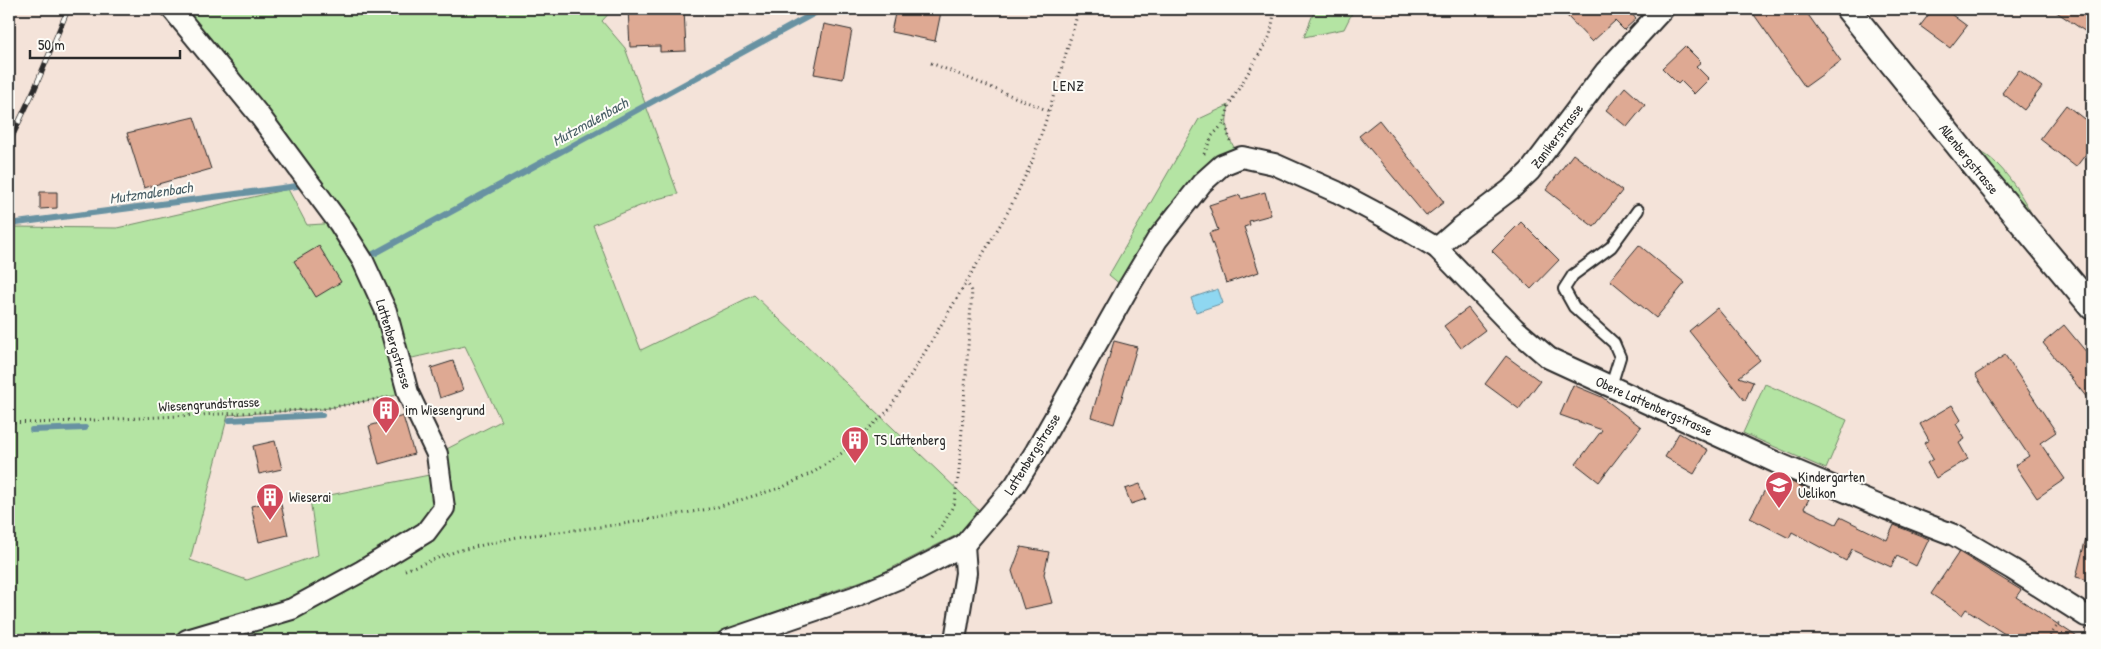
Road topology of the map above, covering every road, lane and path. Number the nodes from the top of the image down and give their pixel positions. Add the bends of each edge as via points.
1 (172, 9) edge
2 (1079, 9) edge
3 (1275, 9) edge
4 (1663, 9) edge
5 (1848, 9) edge
6 (931, 63) dead end
7 (1049, 111) junction
8 (1225, 121) dead end
9 (1242, 157) joint
10 (1638, 210) dead end
11 (1437, 248) junction
12 (966, 283) junction
13 (2092, 307) edge
14 (1611, 386) junction
15 (408, 393) junction
16 (9, 422) edge
17 (964, 545) junction
18 (927, 564) junction
19 (396, 572) dead end
20 (2092, 617) edge
21 (188, 640) edge
22 (728, 640) edge
23 (956, 640) edge

1 - 15 street, Lattenbergstrasse via 260,115 339,223 386,311
2 - 7 path
3 - 8 path via 1270,36 1229,105
4 - 11 street, Zanikerstrasse via 1605,72 1530,172
5 - 13 street, Allenbergstrasse
6 - 7 path
7 - 12 path via 1032,162 1009,210
9 - 11 street, Obere Lattenbergstrasse via 1274,164 1337,192
9 - 17 street, Lattenbergstrasse via 1222,165 1202,183 1158,240 1015,485
10 - 14 lane via 1610,247 1573,275 1564,289 1574,306 1614,343 1620,358
11 - 14 street, Obere Lattenbergstrasse via 1515,329 1549,358
12 - 18 path via 972,291 959,471 954,504 929,543
12 - 19 path via 888,411 814,472 783,487 714,508 623,524 517,537 457,551
14 - 20 street, Obere Lattenbergstrasse via 1775,462 1954,535
15 - 16 path, Wiesengrundstrasse via 323,410
15 - 21 street, Lattenbergstrasse via 437,454 440,473 444,508 426,532 292,609
17 - 18 street, Lattenbergstrasse
17 - 23 street via 966,573
18 - 22 street, Lattenbergstrasse via 854,597

